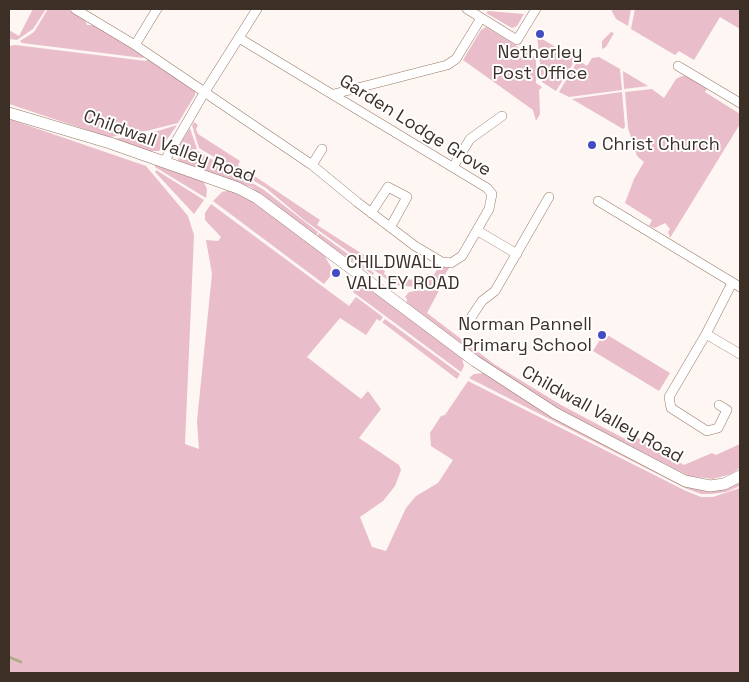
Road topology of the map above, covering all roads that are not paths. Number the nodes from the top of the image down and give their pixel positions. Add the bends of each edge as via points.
1 (75, 9) edge
2 (157, 9) edge
3 (257, 9) edge
4 (467, 9) edge
5 (536, 9) edge
6 (481, 18) junction
7 (239, 38) junction
8 (135, 45) junction
9 (678, 66) dead end
10 (204, 93) junction
11 (334, 94) junction
12 (740, 103) edge
13 (9, 113) edge
14 (502, 116) dead end
15 (322, 149) dead end
16 (164, 162) junction
17 (312, 165) junction
18 (453, 167) junction
19 (549, 197) dead end
20 (598, 201) dead end
21 (372, 213) junction
22 (391, 226) junction
23 (478, 232) junction
24 (517, 254) junction
25 (736, 285) edge
26 (470, 319) dead end
27 (706, 334) junction
28 (740, 354) edge
29 (719, 405) dead end
30 (740, 476) edge

1 - 8 street, Garden Lodge Grove
2 - 8 street
3 - 7 street
4 - 6 street
5 - 6 street via 516,40
6 - 11 street via 456,59 447,65
7 - 10 street
7 - 11 street, Garden Lodge Grove
8 - 10 street, Garden Lodge Grove
9 - 12 street
10 - 16 street
10 - 17 street, Garden Lodge Grove
11 - 18 street, Garden Lodge Grove
13 - 16 main road, Childwall Valley Road
14 - 18 street via 470,139
15 - 17 street
16 - 30 main road, Childwall Valley Road via 257,198 475,361 555,413 685,481 710,486 724,484
17 - 21 street, Garden Lodge Grove
18 - 23 street, Garden Lodge Grove via 492,194
19 - 24 street
20 - 25 street
21 - 22 street, Garden Lodge Grove
21 - 22 street via 388,187 407,197
22 - 23 street, Garden Lodge Grove via 415,246 442,262 451,263 462,256
23 - 24 street
24 - 26 street via 495,291 482,301
25 - 27 street
27 - 28 street
27 - 29 street via 669,397 670,408 707,431 718,428 728,410

